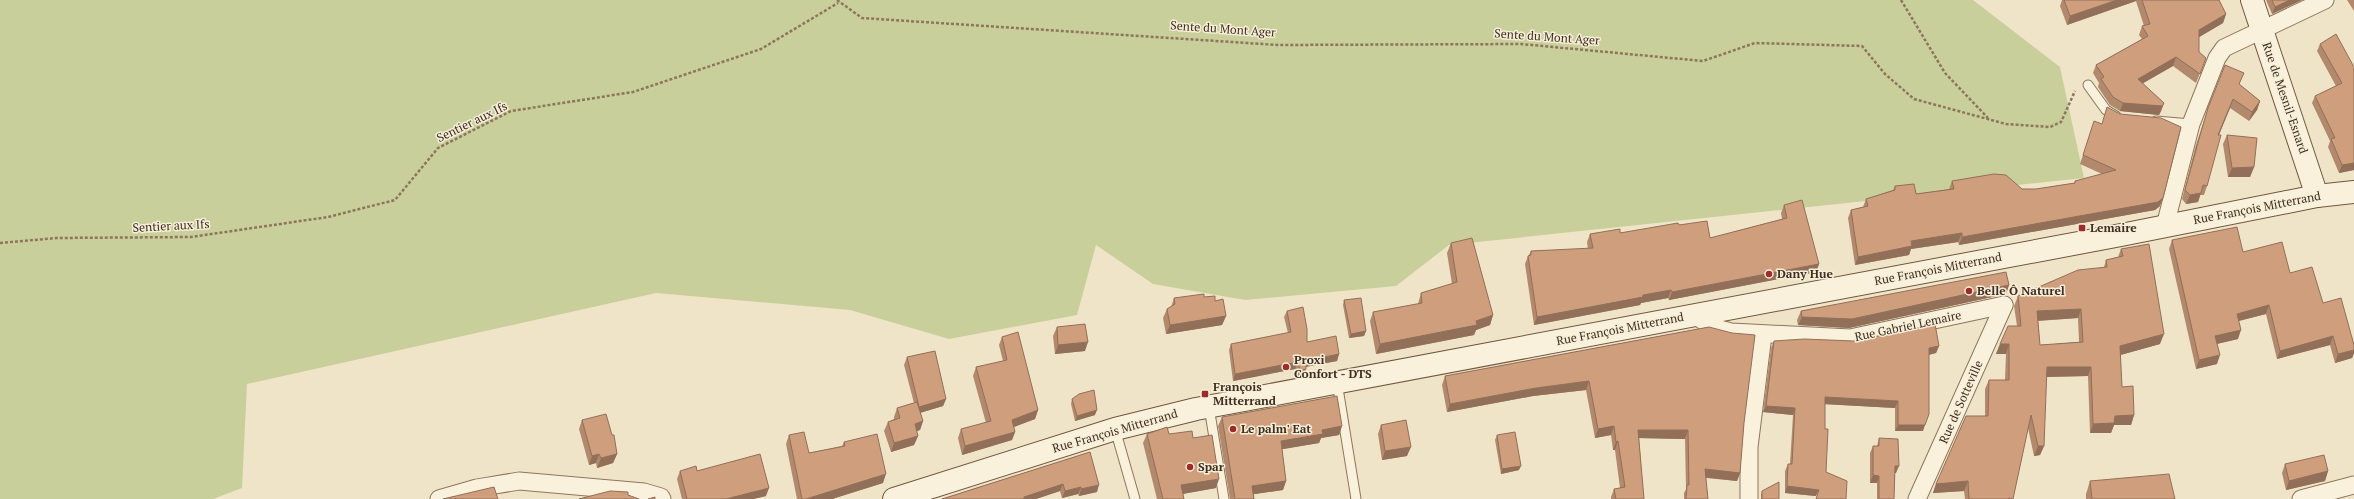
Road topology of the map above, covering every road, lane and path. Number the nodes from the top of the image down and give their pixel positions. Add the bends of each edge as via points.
1 (1901, 0) edge
2 (2252, 0) edge
3 (2325, 0) edge
4 (838, 1) edge
5 (2262, 31) junction
6 (2088, 85) joint
7 (2125, 118) edge
8 (1988, 119) junction
9 (2147, 120) edge
10 (2191, 124) junction
11 (2354, 192) edge
12 (2318, 196) junction
13 (2165, 226) junction
14 (0, 243) edge
15 (2004, 305) joint
16 (1695, 315) junction
17 (1764, 335) junction
18 (1337, 382) junction
19 (1209, 406) junction
20 (1115, 429) junction
21 (2354, 485) edge
22 (439, 499) edge
23 (662, 499) edge
24 (894, 499) edge
25 (1135, 499) edge
26 (1224, 499) edge
27 (1356, 499) edge
28 (1749, 499) edge
29 (1917, 499) edge
30 (2301, 499) edge

1 - 8 path via 1945,73
2 - 5 street, Rue de Mesnil-Esnard
3 - 5 street
4 - 8 path, Sente du Mont Ager via 862,18 1278,45 1521,44 1703,61 1755,43 1862,46 1885,74 1914,99
4 - 14 path, Sentier aux Ifs via 761,49 633,92 511,111 438,148 395,200 328,217 191,237 57,238
5 - 10 street via 2224,48 2217,58
5 - 12 street, Rue de Mesnil-Esnard
6 - 7 lane via 2106,110
6 - 8 path, Sente du Mont Ager via 2078,83 2061,122 2050,127 2006,124
9 - 10 lane
10 - 13 street
11 - 12 street, Rue François Mitterrand
12 - 13 street, Rue François Mitterrand
13 - 16 street, Rue François Mitterrand
15 - 17 street, Rue Gabriel Lemaire via 1850,338
15 - 29 street, Rue de Sotteville
16 - 17 street, Rue Gabriel Lemaire via 1712,327 1731,332
16 - 18 street, Rue François Mitterrand
17 - 28 street via 1749,447
18 - 19 street, Rue François Mitterrand
18 - 27 lane
19 - 20 street, Rue François Mitterrand
19 - 26 lane
20 - 24 street, Rue François Mitterrand
20 - 25 lane
21 - 30 street
22 - 23 street via 478,488 519,481 644,492

